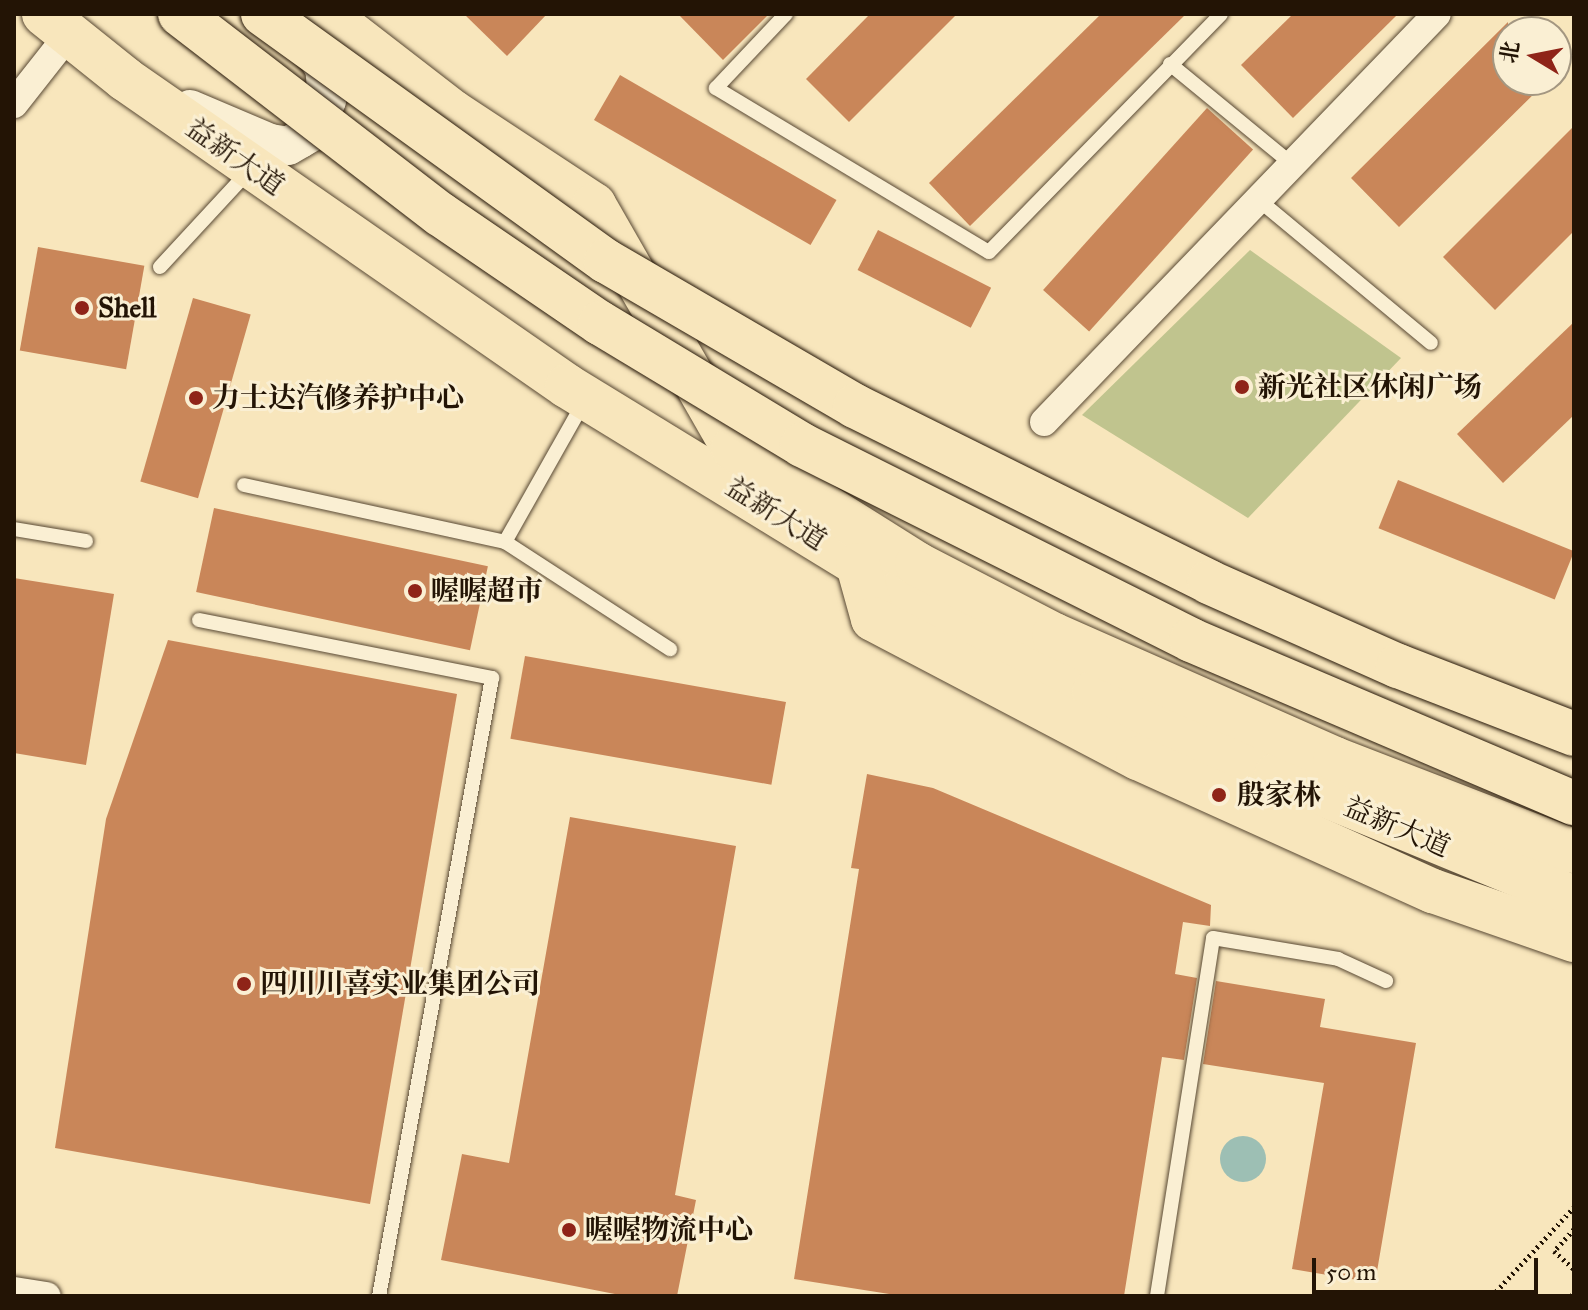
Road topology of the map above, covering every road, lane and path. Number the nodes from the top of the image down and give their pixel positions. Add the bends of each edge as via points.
1 (180, 14) edge
2 (263, 14) edge
3 (287, 14) edge
4 (326, 14) edge
5 (786, 14) edge
6 (1221, 14) edge
7 (1437, 14) edge
8 (57, 24) edge
9 (1170, 64) junction
10 (125, 79) junction
11 (14, 104) edge
12 (1293, 165) junction
13 (251, 169) junction
14 (1260, 201) junction
15 (160, 267) dead end
16 (1431, 343) dead end
17 (586, 398) junction
18 (1044, 422) dead end
19 (244, 485) dead end
20 (14, 529) edge
21 (86, 541) dead end
22 (505, 542) junction
23 (858, 565) junction
24 (909, 578) junction
25 (199, 620) dead end
26 (670, 649) dead end
27 (1574, 734) edge
28 (1574, 803) edge
29 (1574, 851) edge
30 (1574, 898) edge
31 (1574, 940) edge
32 (1386, 981) dead end
33 (1574, 1207) edge
34 (1574, 1229) edge
35 (1574, 1269) edge
36 (14, 1291) edge
37 (47, 1296) edge
38 (379, 1296) edge
39 (1157, 1296) edge
40 (1492, 1296) edge

1 - 28 main road, bridge via 440,214 600,323 802,445 1191,640
2 - 27 main road, bridge via 606,261 855,406 1209,582 1398,666
3 - 10 main road via 324,68 327,100 314,131 288,146 237,130
4 - 24 main road, 益新大道 via 453,112 594,205 733,448
5 - 9 lane via 716,88 989,252
6 - 9 lane
7 - 12 street
8 - 10 main road, 益新大道
8 - 11 street
9 - 12 lane
10 - 13 main road, 益新大道
12 - 14 street
13 - 15 lane
13 - 17 main road, 益新大道
14 - 16 lane
14 - 18 street
17 - 22 lane
17 - 23 main road, 益新大道
19 - 22 lane
20 - 21 lane
22 - 26 lane
23 - 24 main road, 益新大道
23 - 31 main road via 873,619 956,663 1138,758 1433,891
24 - 29 main road, 益新大道
24 - 30 main road, 益新大道 via 1192,737
25 - 38 lane via 492,678
32 - 39 lane via 1338,959 1213,938
33 - 40 path
34 - 35 path via 1554,1251
36 - 37 street

